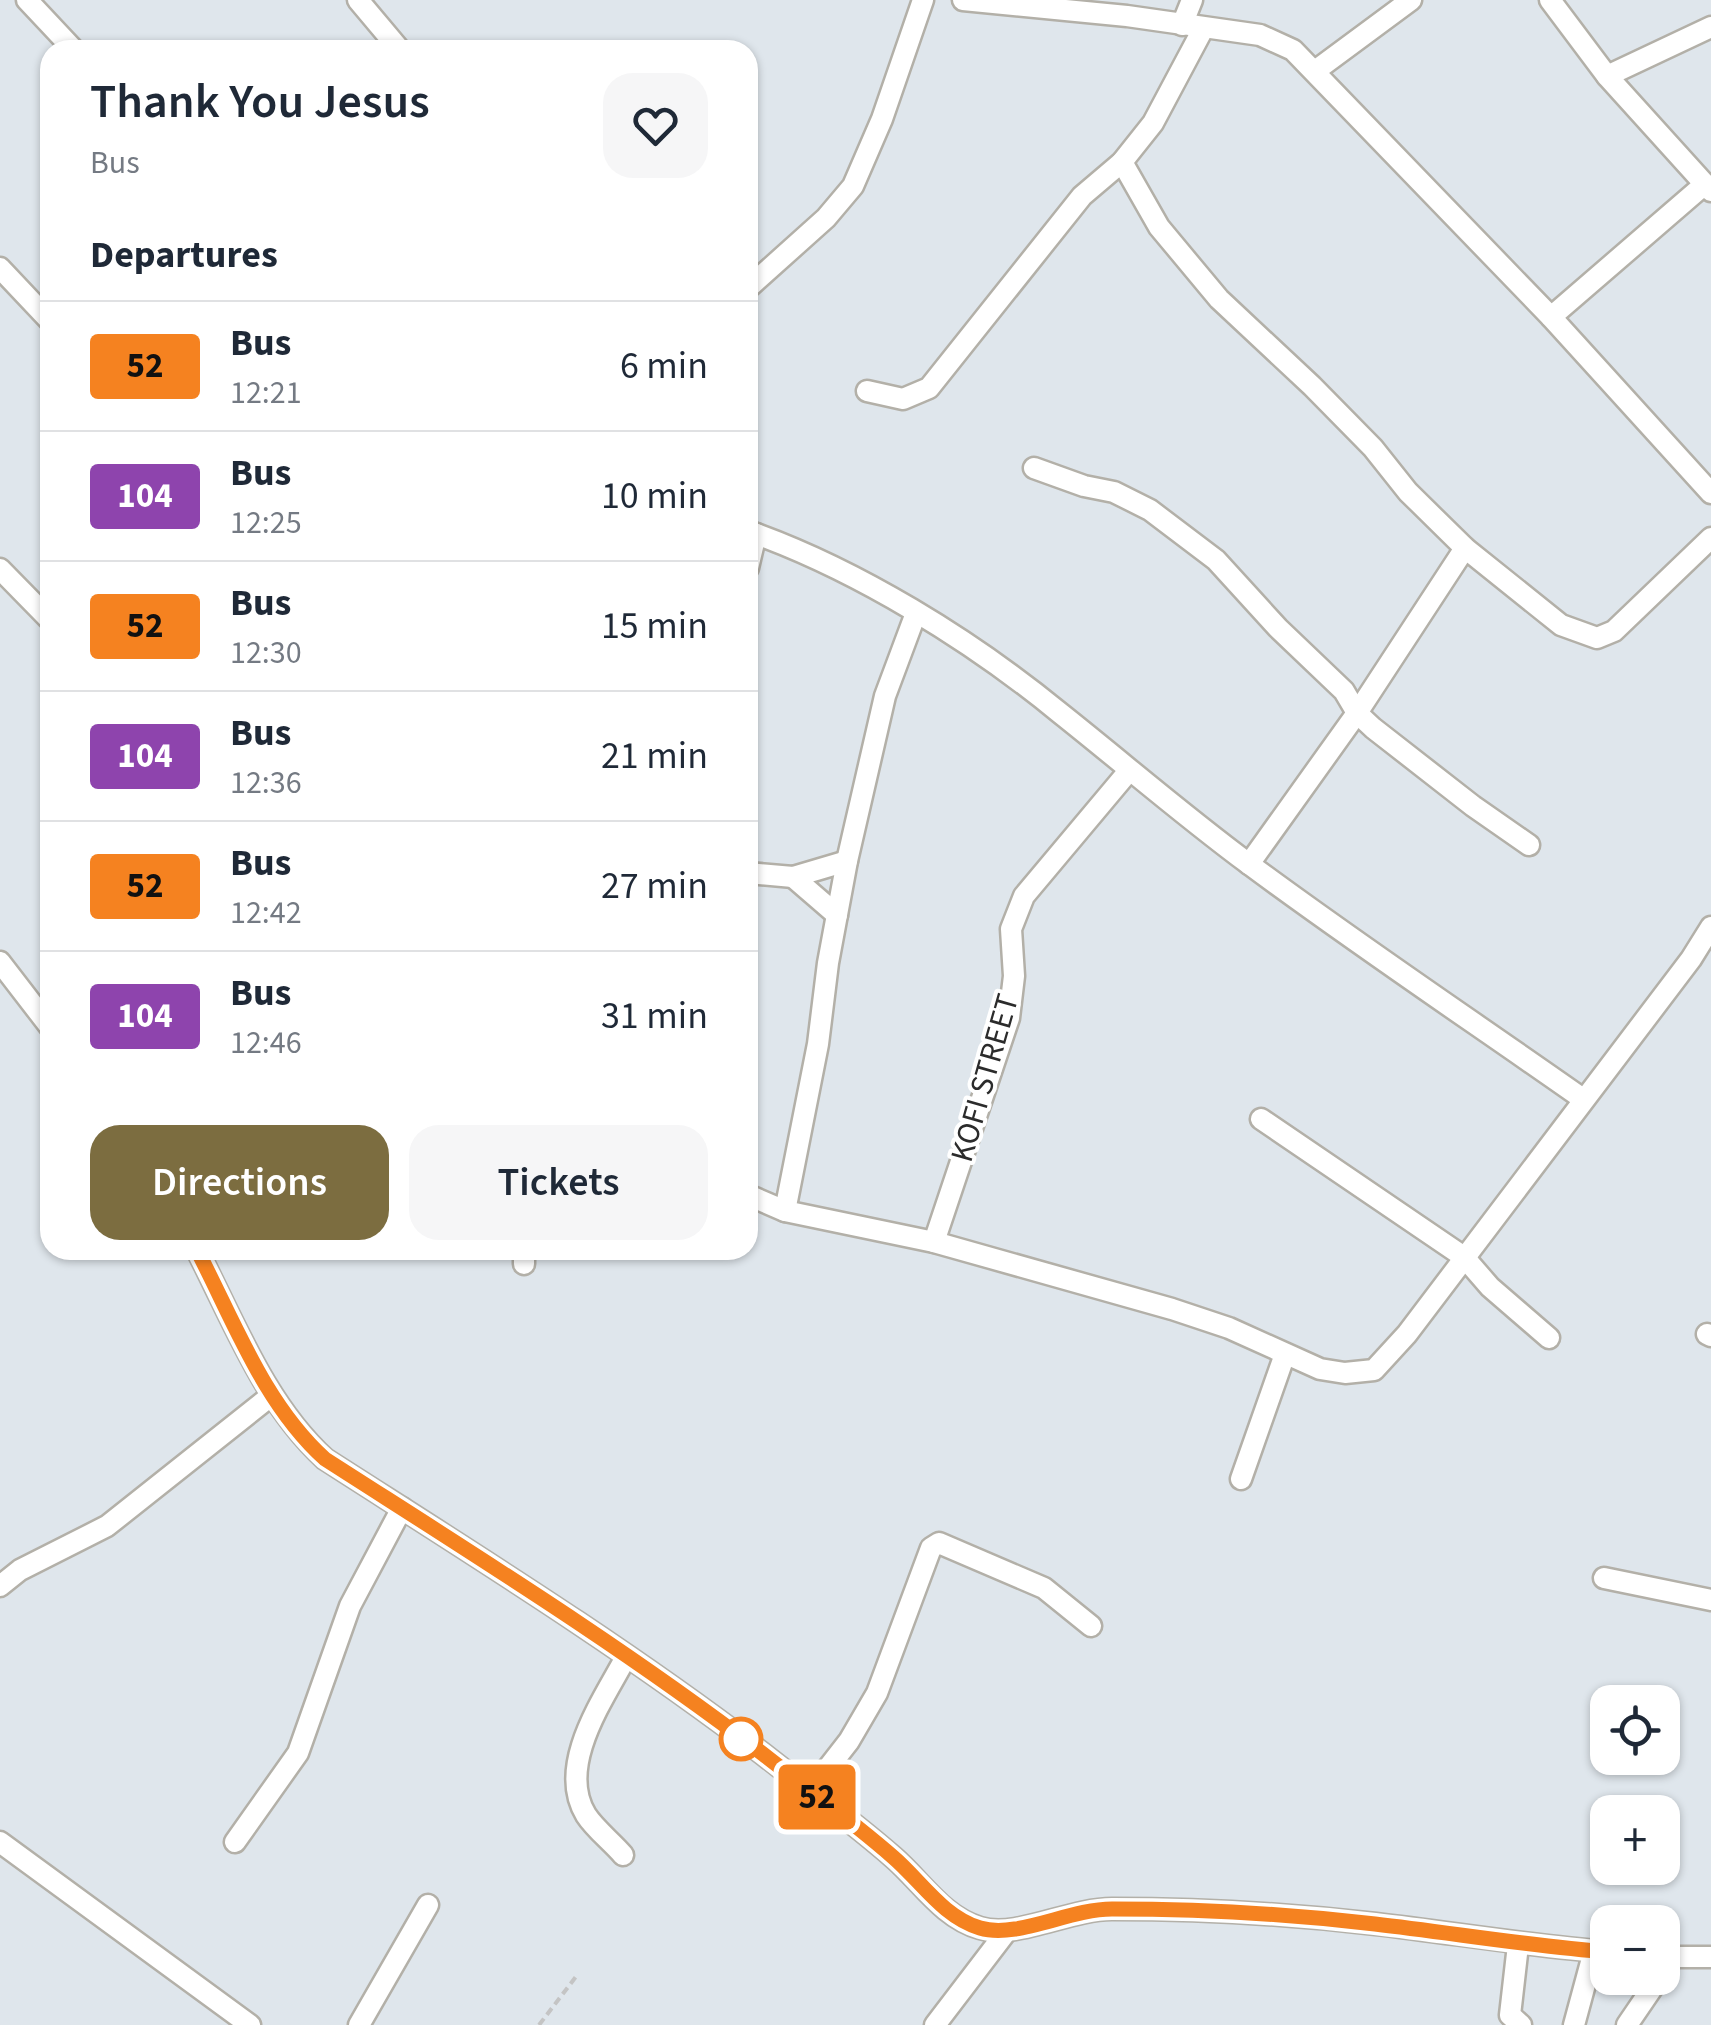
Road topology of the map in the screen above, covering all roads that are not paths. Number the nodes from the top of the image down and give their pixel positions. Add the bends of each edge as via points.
1 (358, 0) edge
2 (923, 0) edge
3 (962, 0) edge
4 (1192, 0) edge
5 (1411, 0) edge
6 (1550, 0) edge
7 (29, 1) edge
8 (1192, 27) junction
9 (1711, 27) edge
10 (65, 40) edge
11 (392, 40) edge
12 (1314, 71) junction
13 (1607, 76) junction
14 (1122, 162) junction
15 (1708, 188) edge
16 (0, 268) edge
17 (758, 279) edge
18 (40, 310) edge
19 (1551, 317) junction
20 (867, 392) dead end
21 (1034, 468) dead end
22 (1711, 493) edge
23 (758, 535) edge
24 (1711, 538) edge
25 (1464, 548) junction
26 (0, 569) edge
27 (40, 610) edge
28 (916, 613) junction
29 (1357, 712) junction
30 (1128, 772) junction
31 (1530, 844) dead end
32 (847, 861) junction
33 (1249, 864) junction
34 (758, 874) edge
35 (793, 877) junction
36 (836, 915) junction
37 (1711, 927) edge
38 (1691, 959) junction
39 (0, 962) edge
40 (1711, 968) edge
41 (40, 1014) edge
42 (1584, 1098) junction
43 (1261, 1119) dead end
44 (758, 1199) edge
45 (785, 1211) junction
46 (934, 1242) junction
47 (1464, 1257) junction
48 (202, 1260) edge
49 (1549, 1338) dead end
50 (1285, 1354) junction
51 (272, 1395) junction
52 (1241, 1479) dead end
53 (402, 1508) junction
54 (1604, 1578) dead end
55 (0, 1586) edge
56 (1711, 1600) edge
57 (1090, 1626) dead end
58 (626, 1657) junction
59 (810, 1791) junction
60 (0, 1842) edge
61 (235, 1842) dead end
62 (623, 1855) dead end
63 (428, 1905) dead end
64 (1006, 1932) junction
65 (1518, 1945) junction
66 (1590, 1951) edge
67 (1711, 1956) edge
68 (1680, 1963) edge
69 (1590, 1982) edge
70 (1646, 1995) edge
71 (250, 2025) edge
72 (359, 2025) edge
73 (936, 2025) edge
74 (1521, 2025) edge
75 (1574, 2025) edge
76 (1627, 2025) edge

1 - 11 street
2 - 17 street via 853,186
3 - 8 street
4 - 8 street
5 - 12 street
6 - 13 street
7 - 10 street
8 - 12 street via 1260,34 1294,50
8 - 14 street via 1153,124
9 - 13 street
12 - 19 street
13 - 15 street
14 - 20 street via 1082,196 929,388 903,399
14 - 25 street via 1158,227 1219,300 1312,386
15 - 19 street
16 - 18 street
19 - 22 street
21 - 29 street via 1150,510 1216,560
23 - 28 street via 859,579
24 - 25 street via 1614,631 1596,638 1562,624
25 - 29 street
26 - 27 street
28 - 30 street via 1058,711
28 - 32 street via 885,696
29 - 31 street
29 - 33 street
30 - 33 street
30 - 46 street, KOFI STREET via 1024,896 1012,929 1010,1018
32 - 35 street
32 - 36 street
33 - 42 street
34 - 35 street
35 - 36 street
36 - 45 street
37 - 38 street
38 - 40 street
38 - 42 street
39 - 41 street
42 - 47 street
43 - 47 street
44 - 45 street
45 - 46 street
46 - 50 street via 1172,1308
47 - 49 street
47 - 50 street via 1374,1370 1320,1369
48 - 51 street
50 - 52 street
51 - 53 street via 325,1459
51 - 55 street via 107,1526
53 - 58 street
53 - 61 street via 350,1606 298,1753
54 - 56 street
57 - 59 street via 1044,1588 939,1544 931,1548 877,1693
58 - 59 street
58 - 62 street via 582,1740 576,1785 586,1814
59 - 64 street via 894,1858 950,1914
60 - 71 street
63 - 72 street
64 - 65 street via 1109,1909 1372,1924
64 - 73 street
65 - 66 street
65 - 74 street via 1510,2015
67 - 68 street
69 - 75 street
70 - 76 street

